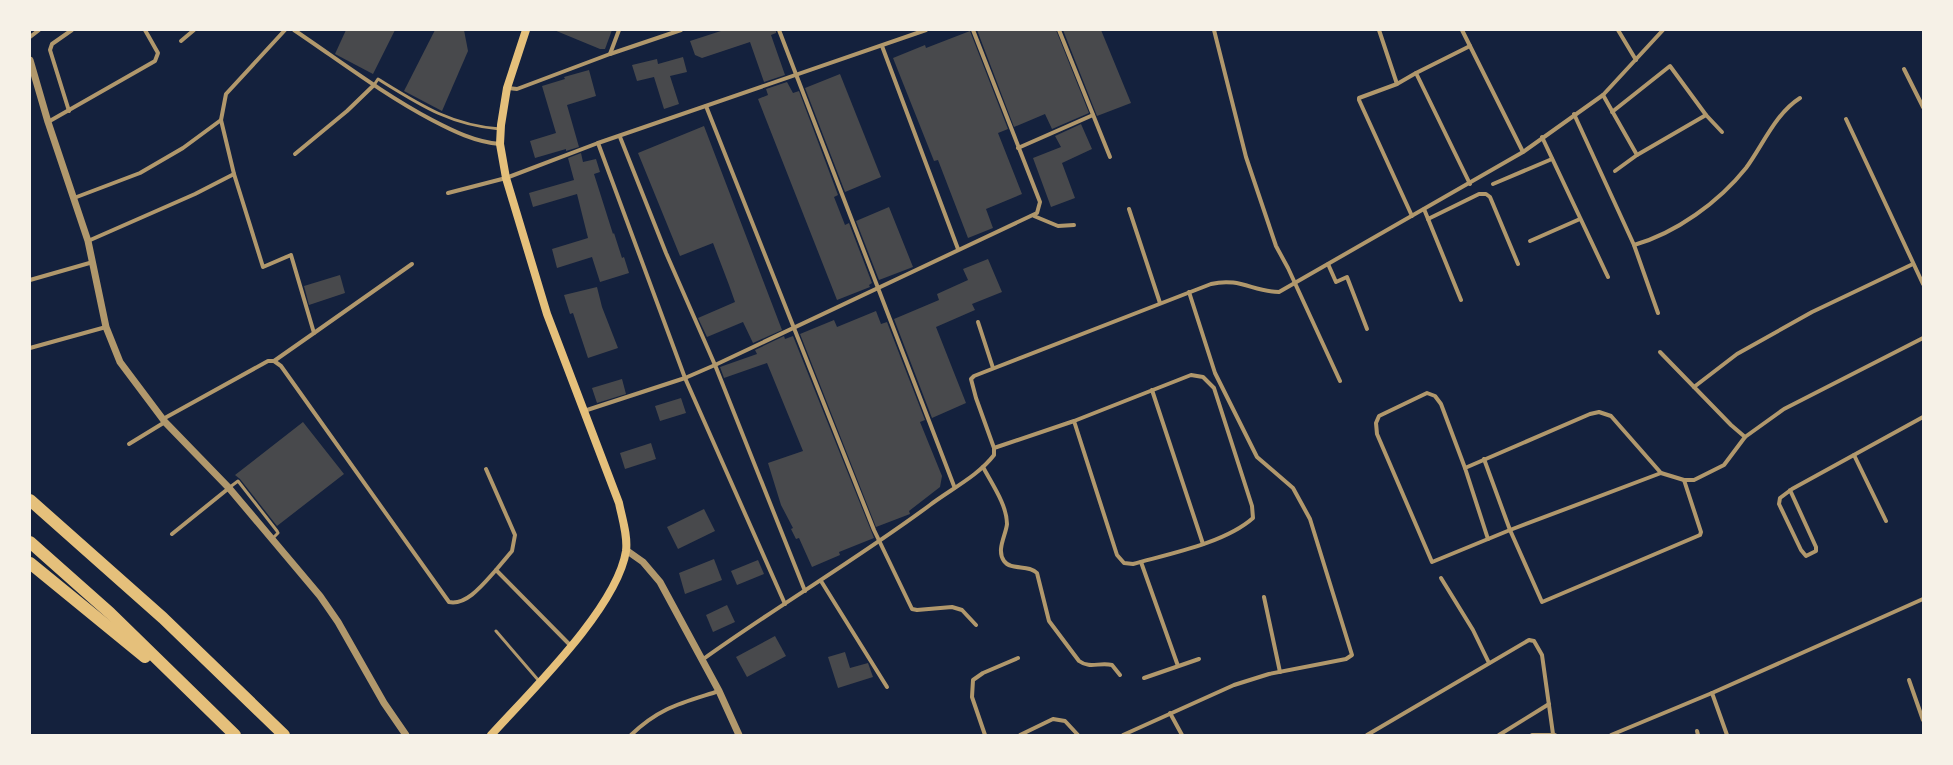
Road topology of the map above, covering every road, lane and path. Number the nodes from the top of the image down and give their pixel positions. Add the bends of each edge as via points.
1 (39, 30) edge
2 (72, 30) edge
3 (145, 30) edge
4 (193, 30) edge
5 (285, 30) edge
6 (294, 30) edge
7 (526, 30) edge
8 (619, 30) edge
9 (681, 30) edge
10 (779, 30) edge
11 (926, 30) edge
12 (973, 30) edge
13 (1059, 30) edge
14 (1215, 30) edge
15 (1379, 30) edge
16 (1462, 30) edge
17 (1618, 30) edge
18 (1663, 30) edge
19 (30, 37) edge
20 (182, 41) dead end
21 (882, 46) junction
22 (1470, 46) junction
23 (610, 54) junction
24 (30, 60) edge
25 (1636, 60) junction
26 (1904, 68) dead end
27 (1416, 73) junction
28 (796, 75) junction
29 (1397, 84) junction
30 (374, 85) junction
31 (507, 88) junction
32 (1603, 95) junction
33 (1800, 98) dead end
34 (706, 106) junction
35 (1923, 107) edge
36 (69, 110) junction
37 (1612, 112) junction
38 (1574, 114) junction
39 (1093, 115) junction
40 (1706, 115) junction
41 (1846, 119) dead end
42 (221, 120) junction
43 (48, 122) junction
44 (501, 129) junction
45 (1722, 132) dead end
46 (620, 137) junction
47 (1542, 137) junction
48 (598, 143) junction
49 (500, 144) junction
50 (1018, 148) junction
51 (1523, 152) junction
52 (295, 154) dead end
53 (1637, 155) junction
54 (1110, 158) dead end
55 (1552, 159) junction
56 (1615, 171) dead end
57 (234, 174) junction
58 (506, 178) junction
59 (1470, 184) junction
60 (1493, 184) dead end
61 (448, 193) dead end
62 (74, 198) junction
63 (1129, 209) dead end
64 (1424, 209) junction
65 (1034, 216) junction
66 (1412, 216) junction
67 (1428, 219) junction
68 (1580, 219) junction
69 (1074, 225) dead end
70 (88, 241) junction
71 (1530, 241) dead end
72 (1634, 245) junction
73 (958, 249) junction
74 (93, 262) junction
75 (412, 264) dead end
76 (1328, 264) junction
77 (1518, 264) dead end
78 (1913, 264) junction
79 (1608, 277) dead end
80 (30, 280) edge
81 (1295, 283) junction
82 (1923, 284) edge
83 (878, 289) junction
84 (1189, 292) junction
85 (1461, 300) dead end
86 (1160, 303) junction
87 (1658, 313) dead end
88 (978, 322) dead end
89 (106, 327) junction
90 (794, 328) junction
91 (1367, 329) dead end
92 (314, 333) junction
93 (1923, 338) edge
94 (30, 348) edge
95 (1660, 352) dead end
96 (274, 361) junction
97 (715, 365) junction
98 (993, 368) junction
99 (685, 378) junction
100 (1340, 381) dead end
101 (1694, 387) junction
102 (1152, 390) junction
103 (583, 411) junction
104 (1923, 417) edge
105 (164, 420) junction
106 (1074, 421) junction
107 (1745, 436) junction
108 (129, 444) dead end
109 (994, 448) junction
110 (1854, 455) junction
111 (1484, 459) junction
112 (983, 467) junction
113 (1465, 468) junction
114 (486, 469) dead end
115 (1661, 473) junction
116 (1684, 480) junction
117 (954, 486) junction
118 (229, 488) junction
119 (1790, 490) junction
120 (30, 500) edge
121 (1886, 521) dead end
122 (1510, 530) junction
123 (172, 534) dead end
124 (273, 538) junction
125 (1488, 539) junction
126 (30, 542) edge
127 (880, 542) junction
128 (1203, 544) junction
129 (626, 550) junction
130 (1141, 562) junction
131 (30, 564) edge
132 (496, 570) junction
133 (1441, 578) dead end
134 (821, 581) junction
135 (805, 591) junction
136 (1264, 598) dead end
137 (1923, 599) edge
138 (785, 604) junction
139 (976, 625) dead end
140 (496, 631) dead end
141 (570, 645) junction
142 (1018, 658) dead end
143 (1199, 659) dead end
144 (702, 660) junction
145 (1489, 663) junction
146 (1178, 666) junction
147 (1280, 672) junction
148 (1120, 674) dead end
149 (1144, 678) dead end
150 (1909, 680) dead end
151 (540, 681) junction
152 (887, 687) dead end
153 (719, 691) junction
154 (1712, 693) junction
155 (200, 702) junction
156 (1549, 704) junction
157 (1170, 713) junction
158 (1923, 720) edge
159 (1554, 734) edge
160 (235, 735) edge
161 (284, 735) edge
162 (406, 735) edge
163 (491, 735) edge
164 (630, 735) edge
165 (739, 735) edge
166 (985, 735) edge
167 (1020, 735) edge
168 (1078, 735) edge
169 (1123, 735) edge
170 (1182, 735) edge
171 (1367, 735) edge
172 (1498, 735) edge
173 (1532, 735) edge
174 (1612, 735) edge
175 (1727, 735) edge

1 - 19 street
2 - 36 street via 52,44 50,50
3 - 36 street via 158,53 155,62
4 - 20 street
5 - 42 street via 226,94
6 - 30 street
7 - 31 main road
8 - 23 street
9 - 23 street
10 - 28 street
11 - 21 street
12 - 50 street
13 - 39 street
14 - 81 street via 1246,158 1276,246
15 - 29 street
16 - 22 street
17 - 25 street
18 - 25 street
21 - 28 street
21 - 73 street
22 - 27 street
22 - 51 street
23 - 31 street via 518,89
24 - 43 street
25 - 32 street
26 - 35 street
27 - 29 street
27 - 59 street
28 - 34 street
28 - 83 street
29 - 66 street via 1359,98
30 - 44 lane via 378,79 454,121
30 - 49 street via 391,98 448,128 475,140
30 - 52 street
31 - 44 main road
32 - 37 street
32 - 38 street
33 - 72 street via 1774,126 1746,168 1704,210 1654,238
34 - 46 street
34 - 90 street
36 - 43 street
37 - 40 street via 1670,66
37 - 53 street
38 - 47 street
38 - 72 street
39 - 50 street
39 - 54 street
40 - 45 street
40 - 53 street
41 - 78 street
42 - 57 street
42 - 62 street via 183,148 140,173
43 - 62 street
44 - 49 main road
46 - 48 street
46 - 97 street via 666,253
47 - 51 street
47 - 55 street
48 - 58 street
48 - 99 street
49 - 58 main road
50 - 65 street via 1040,202
51 - 59 street
53 - 56 street
55 - 60 street
55 - 68 street
57 - 70 street
57 - 92 street via 264,267 291,255
58 - 61 street
58 - 103 main road via 547,314
59 - 64 street
62 - 70 street
63 - 86 street
64 - 66 street
64 - 67 street
65 - 69 street via 1058,226
65 - 73 street
66 - 76 street
67 - 77 street via 1479,194 1486,194 1490,197
67 - 85 street
68 - 71 street
68 - 79 street
70 - 74 street
72 - 87 street
73 - 83 street
74 - 80 street
74 - 89 street
75 - 92 street
76 - 81 street
76 - 91 street via 1336,282 1347,277
78 - 82 street
78 - 101 street via 1812,312 1737,354
81 - 84 street via 1279,292 1267,292 1236,282 1222,281
81 - 100 street
83 - 90 street
83 - 117 street
84 - 86 street
84 - 147 street via 1215,373 1257,457 1293,488 1310,519 1352,653 1346,659
86 - 98 street
88 - 98 street
89 - 94 street
89 - 105 street via 120,362
90 - 97 street
90 - 127 street
92 - 96 street
93 - 107 street via 1784,409
95 - 101 street
96 - 105 street via 268,361
96 - 132 street via 281,366 449,602 454,603 468,597
97 - 99 street
97 - 135 street
98 - 109 street via 971,379
99 - 103 street
99 - 138 street
101 - 107 street
102 - 106 street
102 - 128 street
102 - 128 street via 1197,375 1209,382 1216,395 1252,506 1253,518 1245,525
103 - 129 main road via 619,503
104 - 110 street
105 - 108 street
105 - 118 street
106 - 109 street
106 - 130 street via 1117,555 1124,563
107 - 116 street via 1724,465 1705,476
109 - 112 street via 994,455
110 - 119 street
110 - 121 street
111 - 113 street
111 - 115 street via 1599,412 1611,416
111 - 122 street
112 - 117 street
112 - 148 street via 1005,514 1007,525 1002,543 1004,561 1010,565 1033,569 1037,573 1050,621 1079,661 1085,666 1103,663 1112,665
113 - 125 street
113 - 125 street via 1441,404 1435,396 1427,393 1379,416 1376,420 1377,434 1432,562
114 - 132 street via 515,535 512,551
115 - 116 street
115 - 122 street
116 - 122 street via 1701,534 1544,602 1539,598
117 - 127 street
118 - 123 street
118 - 124 street
118 - 124 lane via 238,481 278,533
119 - 119 street via 1816,547 1816,551 1806,556 1779,504 1780,498
120 - 161 highway via 164,618
122 - 125 street
124 - 162 street via 338,622 384,703
126 - 155 highway via 110,613
127 - 134 street
127 - 139 street via 912,609 952,606 962,610
128 - 130 street
129 - 141 main road via 613,588
129 - 144 street via 643,562 660,582
130 - 146 street
131 - 155 highway
132 - 141 street
133 - 145 street via 1473,630
134 - 135 street
134 - 152 street
135 - 138 street
136 - 147 street
137 - 154 street
138 - 144 street
140 - 151 lane
141 - 151 main road
142 - 166 street via 983,672 973,680 972,697
143 - 146 street
144 - 153 street
145 - 156 street via 1529,640 1534,641 1542,655
145 - 171 street
146 - 149 street
147 - 157 street via 1234,685
150 - 158 street
151 - 163 main road
153 - 164 street via 664,709
153 - 165 street
154 - 174 street
154 - 175 street
155 - 160 highway
156 - 159 street
156 - 172 street
157 - 169 street
157 - 170 street
159 - 173 street
167 - 168 street via 1053,719 1065,721

